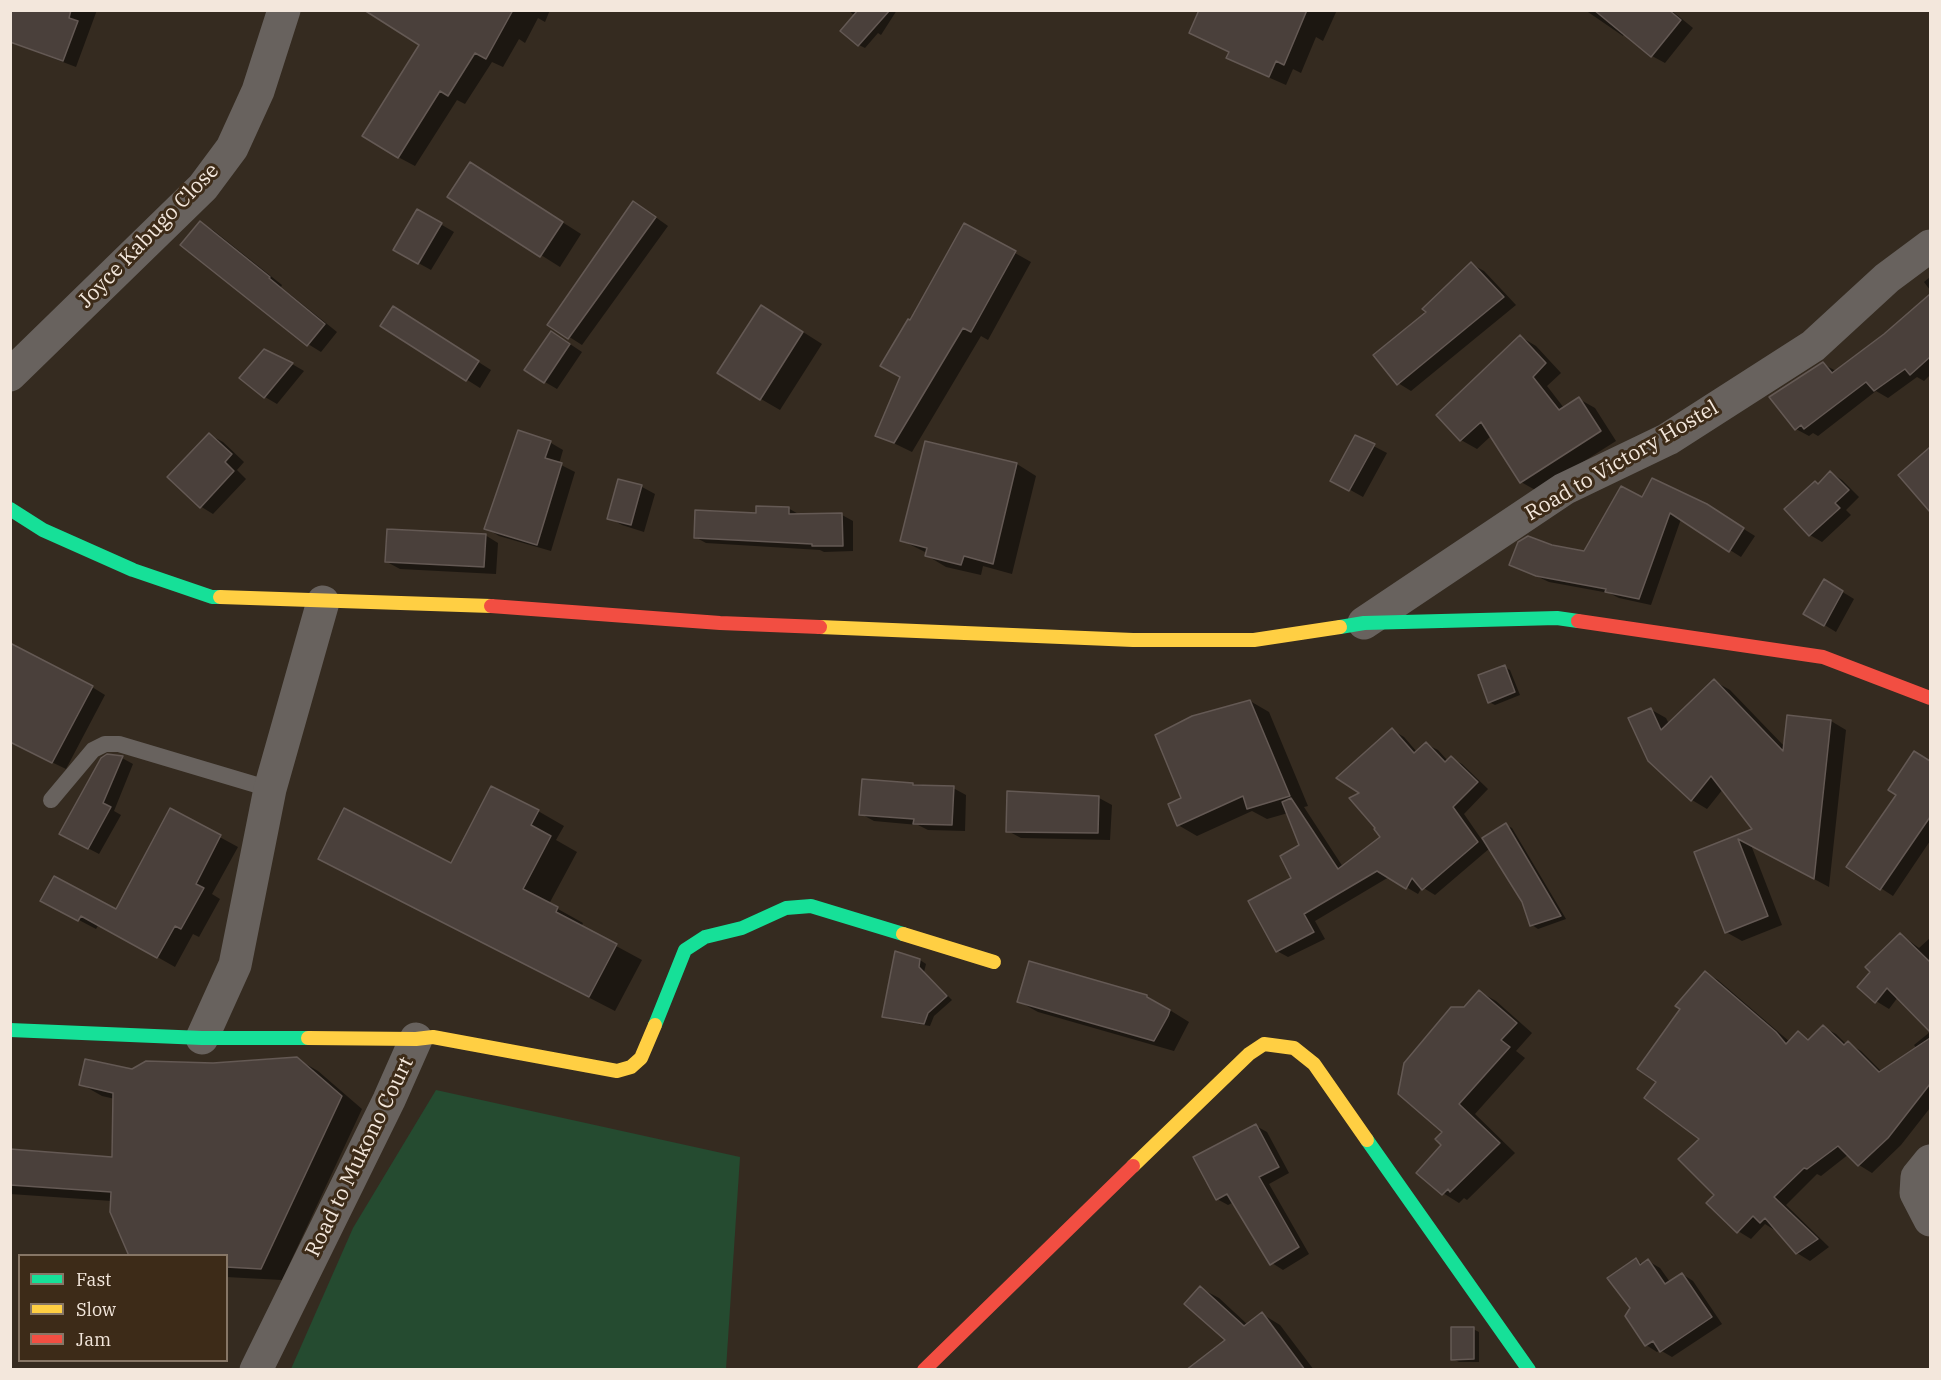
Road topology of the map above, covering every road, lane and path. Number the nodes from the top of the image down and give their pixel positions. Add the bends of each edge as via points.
1 (284, 10) edge
2 (1930, 246) edge
3 (10, 375) edge
4 (10, 509) edge
5 (323, 602) junction
6 (1364, 624) junction
7 (1930, 698) edge
8 (270, 789) junction
9 (51, 801) dead end
10 (994, 962) dead end
11 (10, 1030) edge
12 (202, 1038) junction
13 (416, 1039) junction
14 (1930, 1161) edge
15 (1930, 1220) edge
16 (256, 1370) edge
17 (924, 1370) edge
18 (1529, 1370) edge

1 - 3 street, Joyce Kabugo Close via 258,91 232,148 203,187
2 - 6 street, Road to Victory Hostel via 1813,346 1668,439 1564,489
4 - 5 street via 43,530 133,570 212,597
5 - 6 street via 494,606 720,623 1133,640 1254,640
5 - 8 street
6 - 7 street via 1557,618 1823,657
8 - 9 lane via 118,744 105,744 93,750
8 - 12 street via 235,965
10 - 13 street via 812,906 786,908 741,928 705,937 686,950 641,1058 631,1067 618,1071 433,1037
11 - 12 street, Road to Mukono Court
12 - 13 street, Road to Mukono Court
13 - 16 street, Road to Mukono Court
14 - 15 street via 1917,1177 1916,1193
17 - 18 street via 1249,1054 1264,1044 1294,1048 1314,1064

